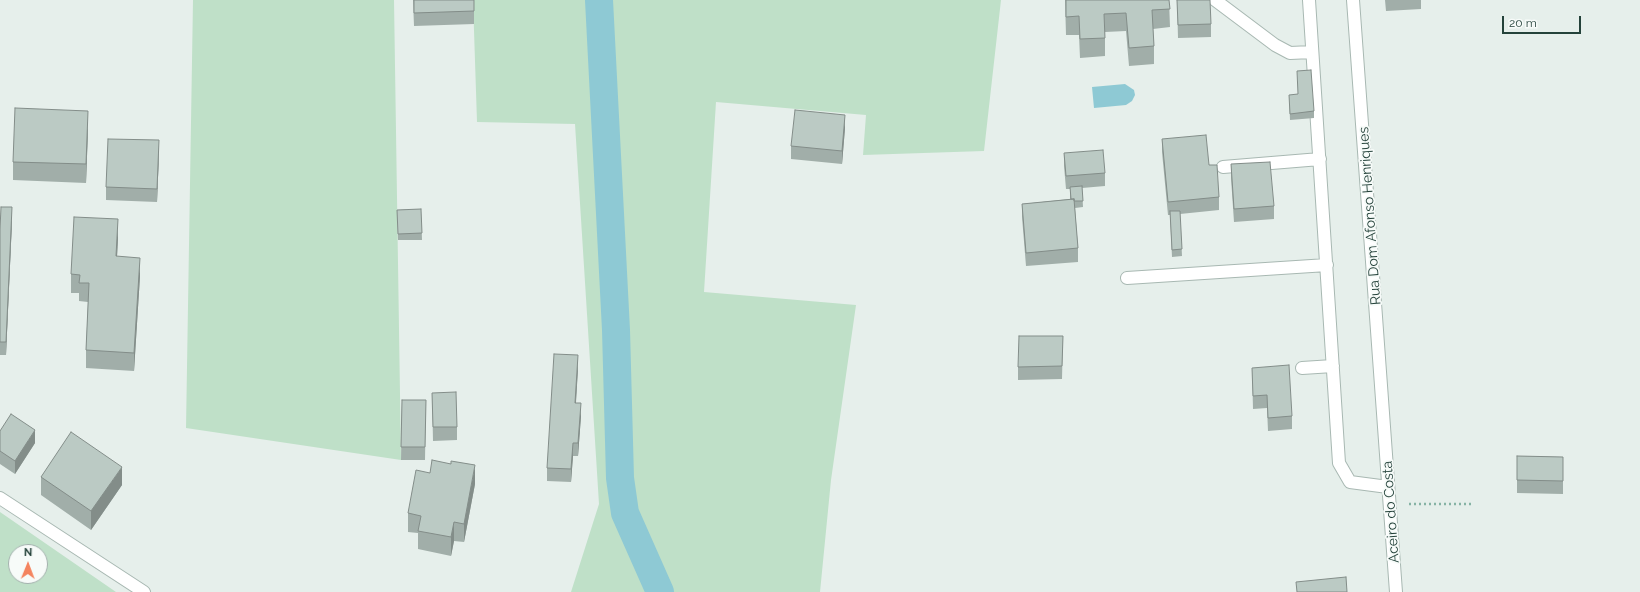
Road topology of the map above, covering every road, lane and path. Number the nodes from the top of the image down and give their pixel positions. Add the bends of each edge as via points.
1 (1215, 0) edge
2 (1309, 0) edge
3 (1353, 0) edge
4 (1312, 52) junction
5 (1320, 159) junction
6 (1222, 167) dead end
7 (1327, 265) junction
8 (1127, 278) dead end
9 (1333, 366) junction
10 (1302, 368) dead end
11 (1385, 432) joint
12 (1388, 487) junction
13 (0, 498) edge
14 (1390, 504) junction
15 (1472, 504) dead end
16 (144, 592) edge
17 (1396, 592) edge

1 - 4 street via 1290,54
2 - 4 street
3 - 11 street, Rua Dom Afonso Henriques
4 - 5 street
5 - 6 street
5 - 7 street
7 - 8 street
7 - 9 street
9 - 10 street
9 - 12 street via 1339,463 1350,482
11 - 12 street, Aceiro do Costa
12 - 14 street, Aceiro do Costa
13 - 16 street
14 - 15 path
14 - 17 street, Aceiro do Costa

